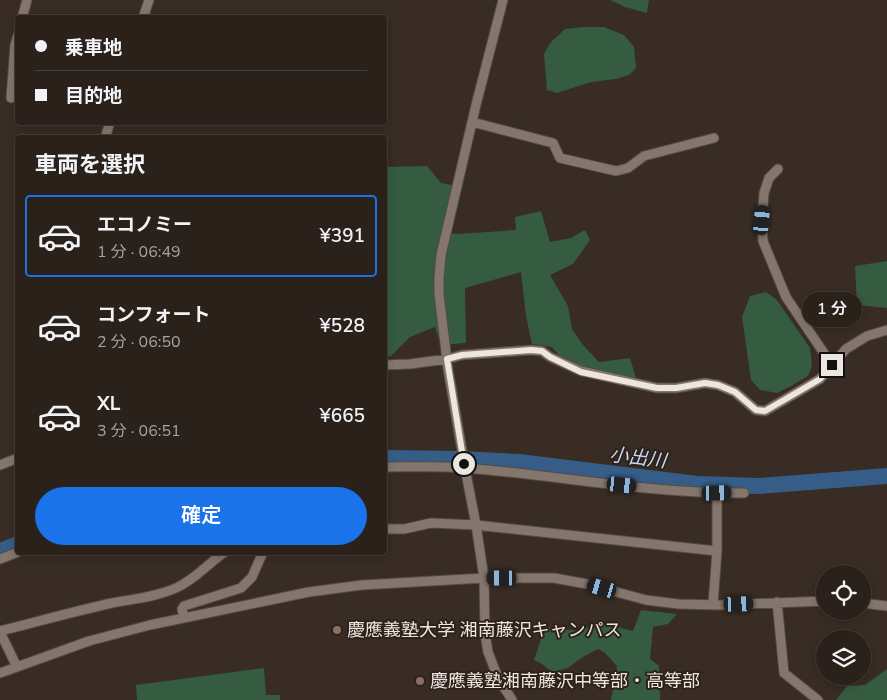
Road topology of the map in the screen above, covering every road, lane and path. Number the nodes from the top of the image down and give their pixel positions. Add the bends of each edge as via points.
1 (27, 0) edge
2 (149, 0) edge
3 (503, 0) edge
4 (23, 15) edge
5 (144, 15) edge
6 (15, 45) edge
7 (11, 98) dead end
8 (472, 122) junction
9 (714, 138) dead end
10 (778, 169) dead end
11 (887, 330) edge
12 (447, 359) junction
13 (387, 365) edge
14 (832, 365) junction
15 (15, 459) edge
16 (0, 465) edge
17 (464, 466) junction
18 (387, 467) edge
19 (717, 493) junction
20 (744, 493) dead end
21 (476, 525) junction
22 (387, 529) edge
23 (717, 550) junction
24 (15, 553) edge
25 (220, 555) edge
26 (262, 555) edge
27 (0, 559) edge
28 (484, 578) junction
29 (816, 601) edge
30 (777, 602) junction
31 (713, 604) junction
32 (871, 604) edge
33 (887, 606) edge
34 (184, 618) junction
35 (0, 631) edge
36 (17, 666) junction
37 (0, 673) edge
38 (512, 700) edge
39 (818, 700) edge

1 - 4 street
2 - 5 street
3 - 8 street
6 - 7 street
8 - 9 street via 553,143 560,158 616,171 628,168 644,156
8 - 12 street via 439,278
10 - 14 street via 769,178 764,193 763,241 786,297
11 - 14 street via 867,336 846,349
12 - 13 street
12 - 14 street via 462,355 542,351 581,372 657,388 705,383 718,385 735,392 756,410 765,411 820,379
12 - 17 street
15 - 16 street
17 - 18 street
17 - 19 street
17 - 21 street
19 - 20 street
19 - 23 street
21 - 22 street via 431,523
21 - 23 street
21 - 28 street
23 - 31 street
24 - 27 street
25 - 35 street via 195,578 175,588
26 - 34 street via 252,577 241,588 184,606
28 - 31 street via 554,578 646,600
28 - 34 street via 362,584
28 - 38 street via 488,652 498,678
29 - 30 street
30 - 31 street
30 - 39 street via 784,673
32 - 33 street
34 - 36 street via 89,640
35 - 36 street
36 - 37 street

